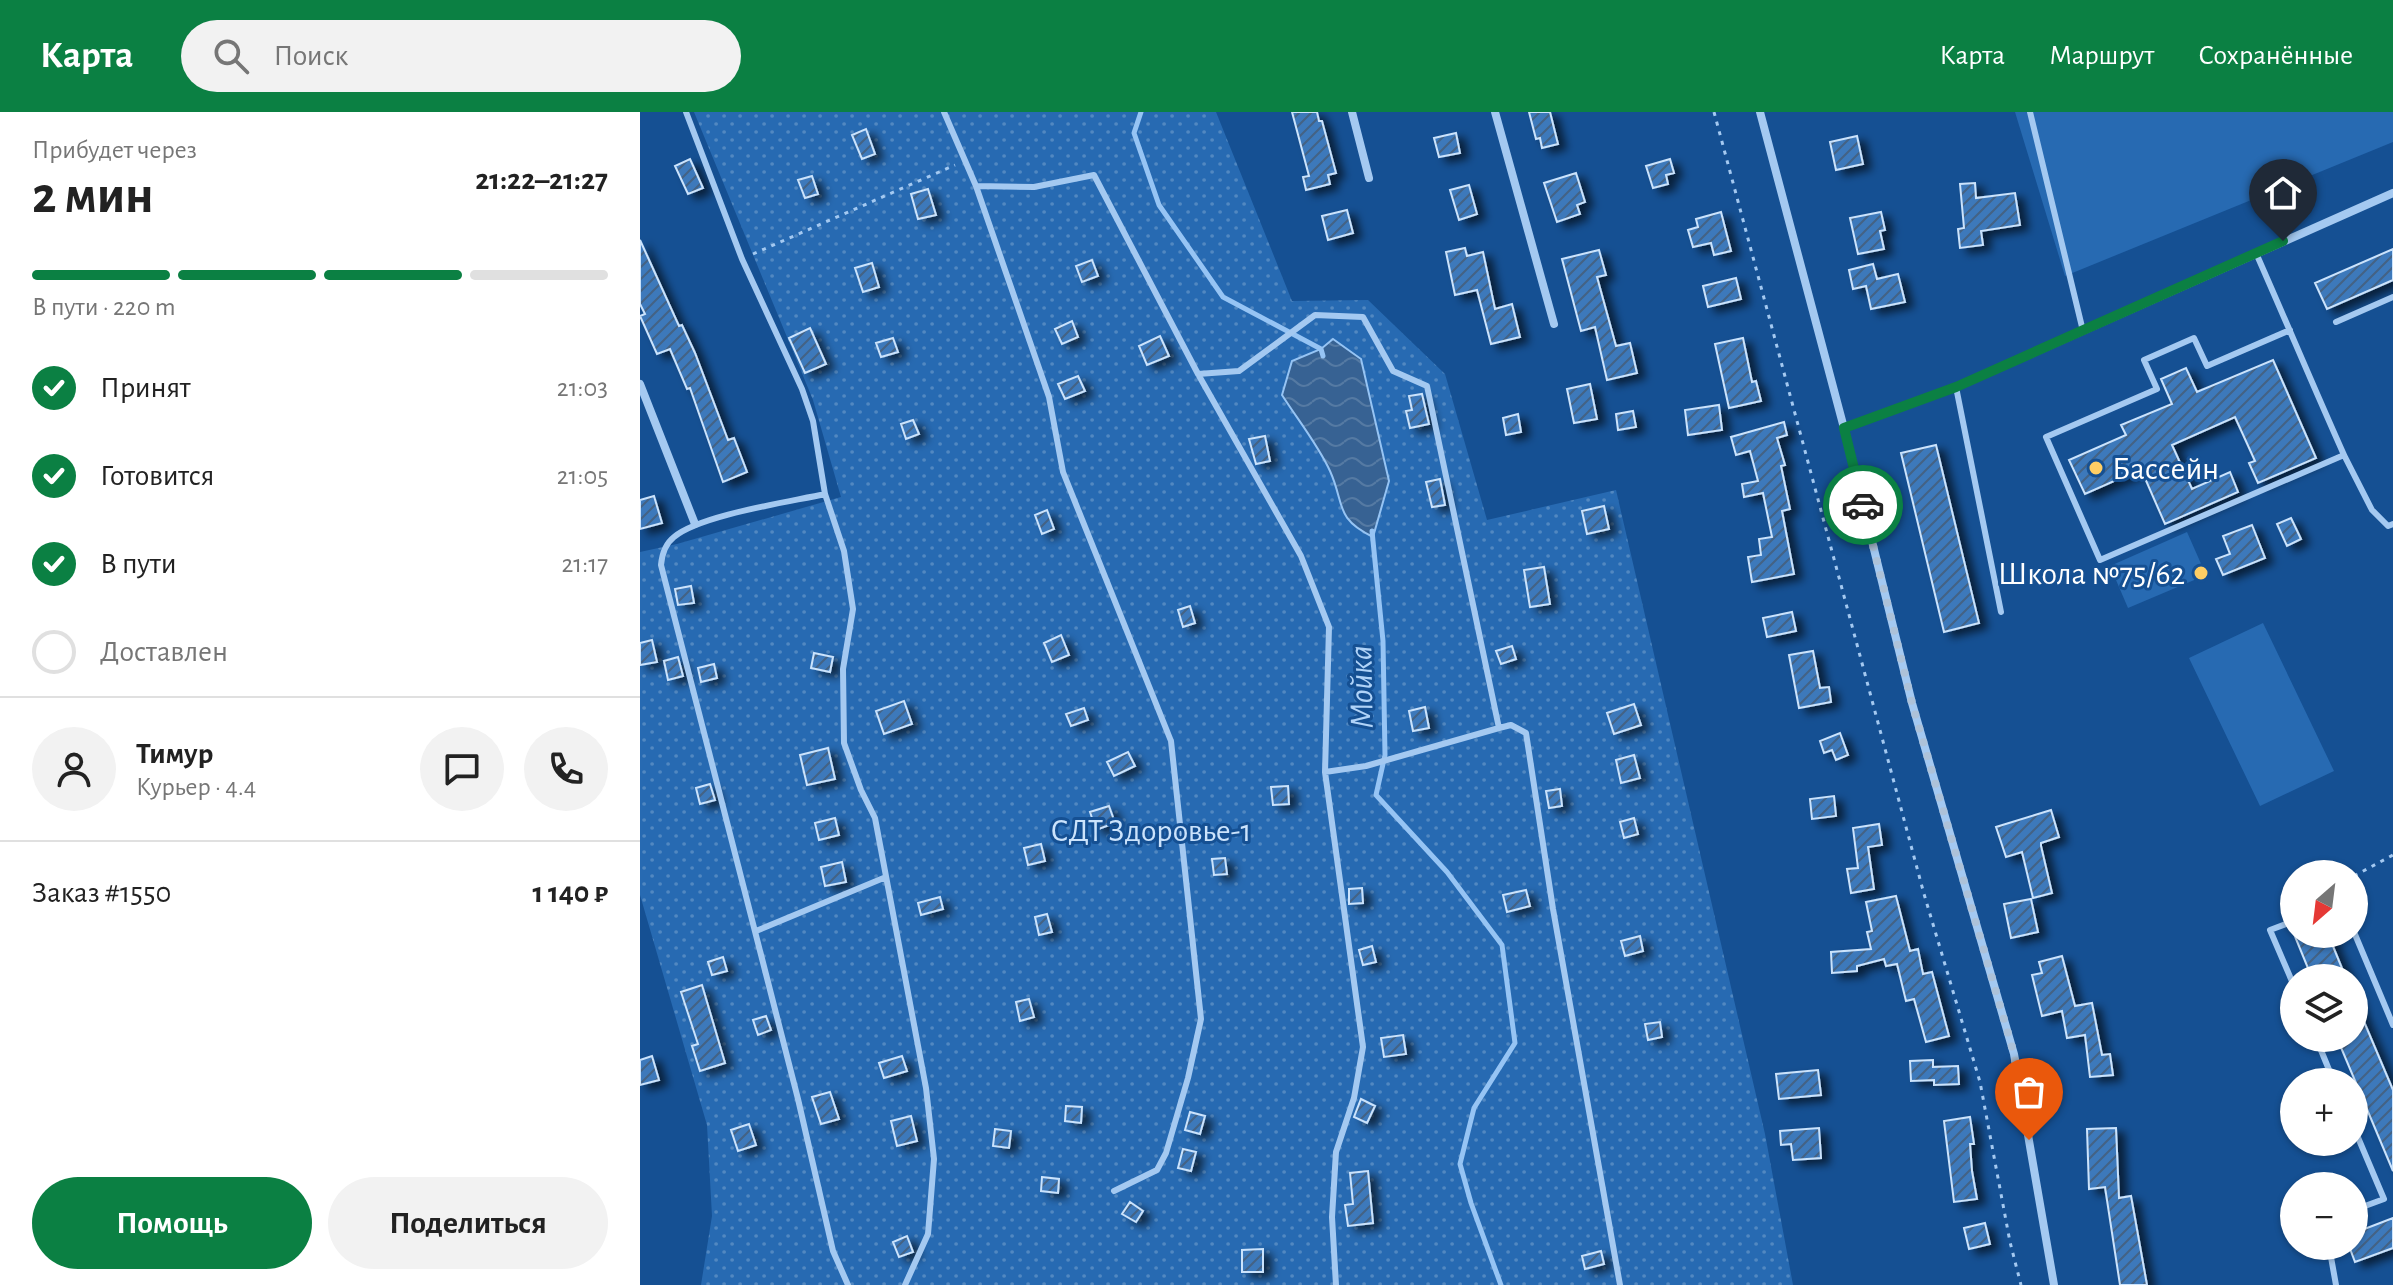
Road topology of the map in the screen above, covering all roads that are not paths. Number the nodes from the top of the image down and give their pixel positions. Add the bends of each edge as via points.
1 (686, 112) edge
2 (944, 112) edge
3 (1352, 112) edge
4 (1495, 112) edge
5 (1760, 112) edge
6 (2030, 112) edge
7 (1369, 178) dead end
8 (976, 186) junction
9 (2393, 193) edge
10 (2256, 253) junction
11 (2393, 297) edge
12 (2336, 322) dead end
13 (1554, 324) dead end
14 (2290, 330) junction
15 (2083, 331) junction
16 (1198, 374) junction
17 (640, 384) edge
18 (1956, 387) junction
19 (1844, 428) junction
20 (2344, 455) junction
21 (825, 494) junction
22 (695, 524) junction
23 (2393, 524) edge
24 (2001, 612) dead end
25 (1499, 728) junction
26 (1325, 772) junction
27 (886, 877) junction
28 (2280, 926) edge
29 (756, 931) junction
30 (2361, 948) edge
31 (2285, 964) edge
32 (2393, 1025) edge
33 (2366, 1156) edge
34 (1114, 1191) dead end
35 (2368, 1205) edge
36 (2332, 1260) edge
37 (848, 1285) edge
38 (905, 1285) edge
39 (1336, 1285) edge
40 (1620, 1285) edge
41 (2054, 1285) edge
42 (2336, 1285) edge

1 - 21 lane via 742,259 802,389
2 - 8 lane
3 - 7 street
4 - 13 street
5 - 19 street
6 - 15 lane
8 - 16 lane via 1034,187 1094,175
8 - 34 lane via 1049,397 1063,472 1171,741 1201,1019 1166,1153 1157,1170
9 - 10 street
10 - 14 lane
10 - 15 street
11 - 12 lane
14 - 20 lane
14 - 20 lane via 2207,366 2194,338 2144,360 2157,389 2046,437 2100,560
15 - 18 street
16 - 25 lane via 1239,371 1315,315 1363,317 1393,371 1427,386
16 - 26 lane via 1301,556 1329,627
17 - 22 street
18 - 19 street
18 - 24 lane
19 - 41 street via 1912,703 2014,1054
20 - 23 lane via 2372,510 2388,526
21 - 22 lane
21 - 27 lane via 844,551 853,609 843,669 844,743 875,818
22 - 29 lane via 670,540 661,565
25 - 26 lane via 1366,766
25 - 40 lane via 1511,725 1526,733
26 - 39 lane via 1363,1047 1336,1152
27 - 29 lane
27 - 38 lane via 926,1088 934,1159 928,1234
28 - 31 lane via 2270,930
29 - 37 lane via 833,1251
30 - 32 lane
33 - 35 lane via 2384,1199
36 - 42 lane

